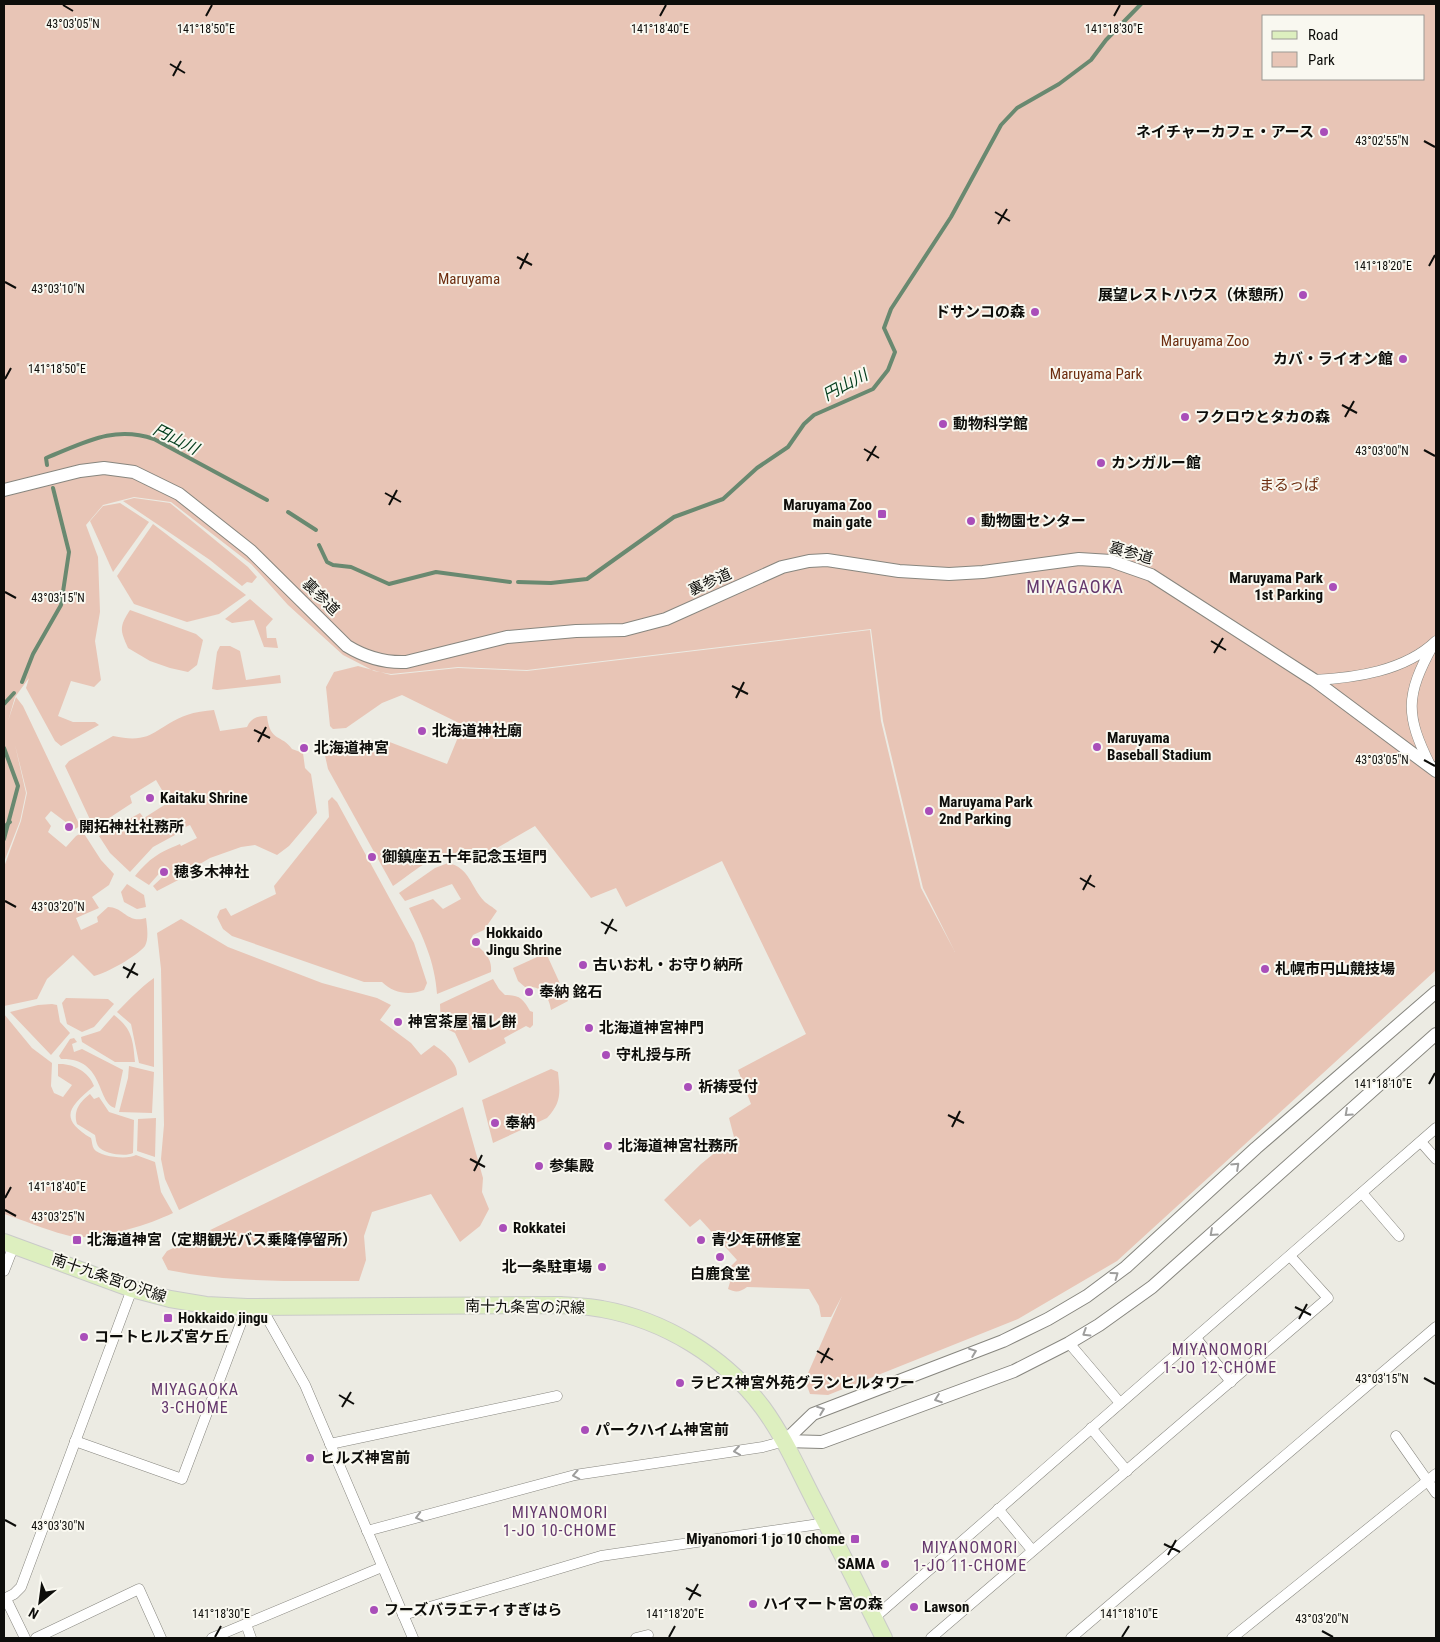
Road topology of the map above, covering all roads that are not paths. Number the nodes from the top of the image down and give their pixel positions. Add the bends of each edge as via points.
1 (4, 490) edge
2 (1435, 643) edge
3 (1314, 680) junction
4 (1434, 769) edge
5 (1436, 992) edge
6 (1436, 1034) edge
7 (1436, 1128) edge
8 (1421, 1142) junction
9 (1436, 1159) edge
10 (1362, 1193) junction
11 (1399, 1236) dead end
12 (9, 1243) edge
13 (1290, 1256) junction
14 (4, 1271) edge
15 (132, 1289) junction
16 (254, 1307) junction
17 (1436, 1327) edge
18 (1196, 1338) junction
19 (1069, 1343) junction
20 (1231, 1382) junction
21 (557, 1396) dead end
22 (1120, 1403) junction
23 (1091, 1428) junction
24 (1396, 1436) dead end
25 (75, 1441) junction
26 (785, 1441) junction
27 (330, 1444) junction
28 (1127, 1471) junction
29 (1436, 1474) edge
30 (1428, 1480) junction
31 (1436, 1493) edge
32 (998, 1509) junction
33 (826, 1523) junction
34 (367, 1531) junction
35 (1032, 1550) junction
36 (382, 1567) junction
37 (5, 1599) edge
38 (403, 1616) junction
39 (874, 1618) junction
40 (246, 1624) junction
41 (648, 1635) dead end
42 (25, 1638) edge
43 (36, 1638) edge
44 (161, 1638) edge
45 (212, 1638) edge
46 (251, 1638) edge
47 (413, 1638) edge
48 (636, 1638) edge
49 (884, 1638) edge
50 (930, 1638) edge
51 (1072, 1638) edge
52 (1232, 1638) edge

1 - 3 street, 裏参道 via 80,471 104,468 134,472 179,494 251,551 347,646 384,661 406,662 507,637 624,630 666,619 782,567 810,561 827,560 899,571 949,574 1079,559 1111,561 1151,575
2 - 3 street via 1402,663 1366,674
2 - 4 street via 1420,668 1412,712 1416,736
3 - 4 street, 裏参道
26 -> 5 street via 812,1414 1002,1341 1087,1296 1126,1267 1256,1148
6 -> 19 street via 1152,1288
7 - 8 street
8 - 9 street
8 - 10 street
10 - 11 street
10 - 13 street
12 - 14 street
12 - 15 main road, 南十九条宮の沢線
13 - 18 street
13 - 20 street via 1328,1298
15 - 16 main road, 南十九条宮の沢線 via 197,1304
15 - 25 street
16 - 25 street via 182,1479
16 - 26 main road, 南十九条宮の沢線 via 561,1305 602,1309 641,1319 710,1356 742,1384
16 - 27 street via 305,1385
17 - 51 street
18 - 20 street
18 - 22 street
19 - 22 street
19 -> 26 street via 1014,1371 822,1442
20 - 28 street
21 - 27 street
22 - 23 street
23 - 28 street
23 - 32 street
24 - 30 street
25 - 37 street via 21,1587
26 - 33 main road, 南十九条宮の沢線
26 -> 34 street via 575,1475
27 - 34 street
28 - 35 street
29 - 30 street
30 - 31 street
30 - 52 street
32 - 35 street
32 - 39 street
33 - 38 street via 602,1556
33 - 39 main road, 南十九条宮の沢線
34 - 36 street
35 - 50 street
36 - 38 street
36 - 40 street
37 - 42 street
38 - 47 street
39 - 49 main road, 南十九条宮の沢線
40 - 45 street
40 - 46 street
41 - 48 street
43 - 44 street via 139,1589

